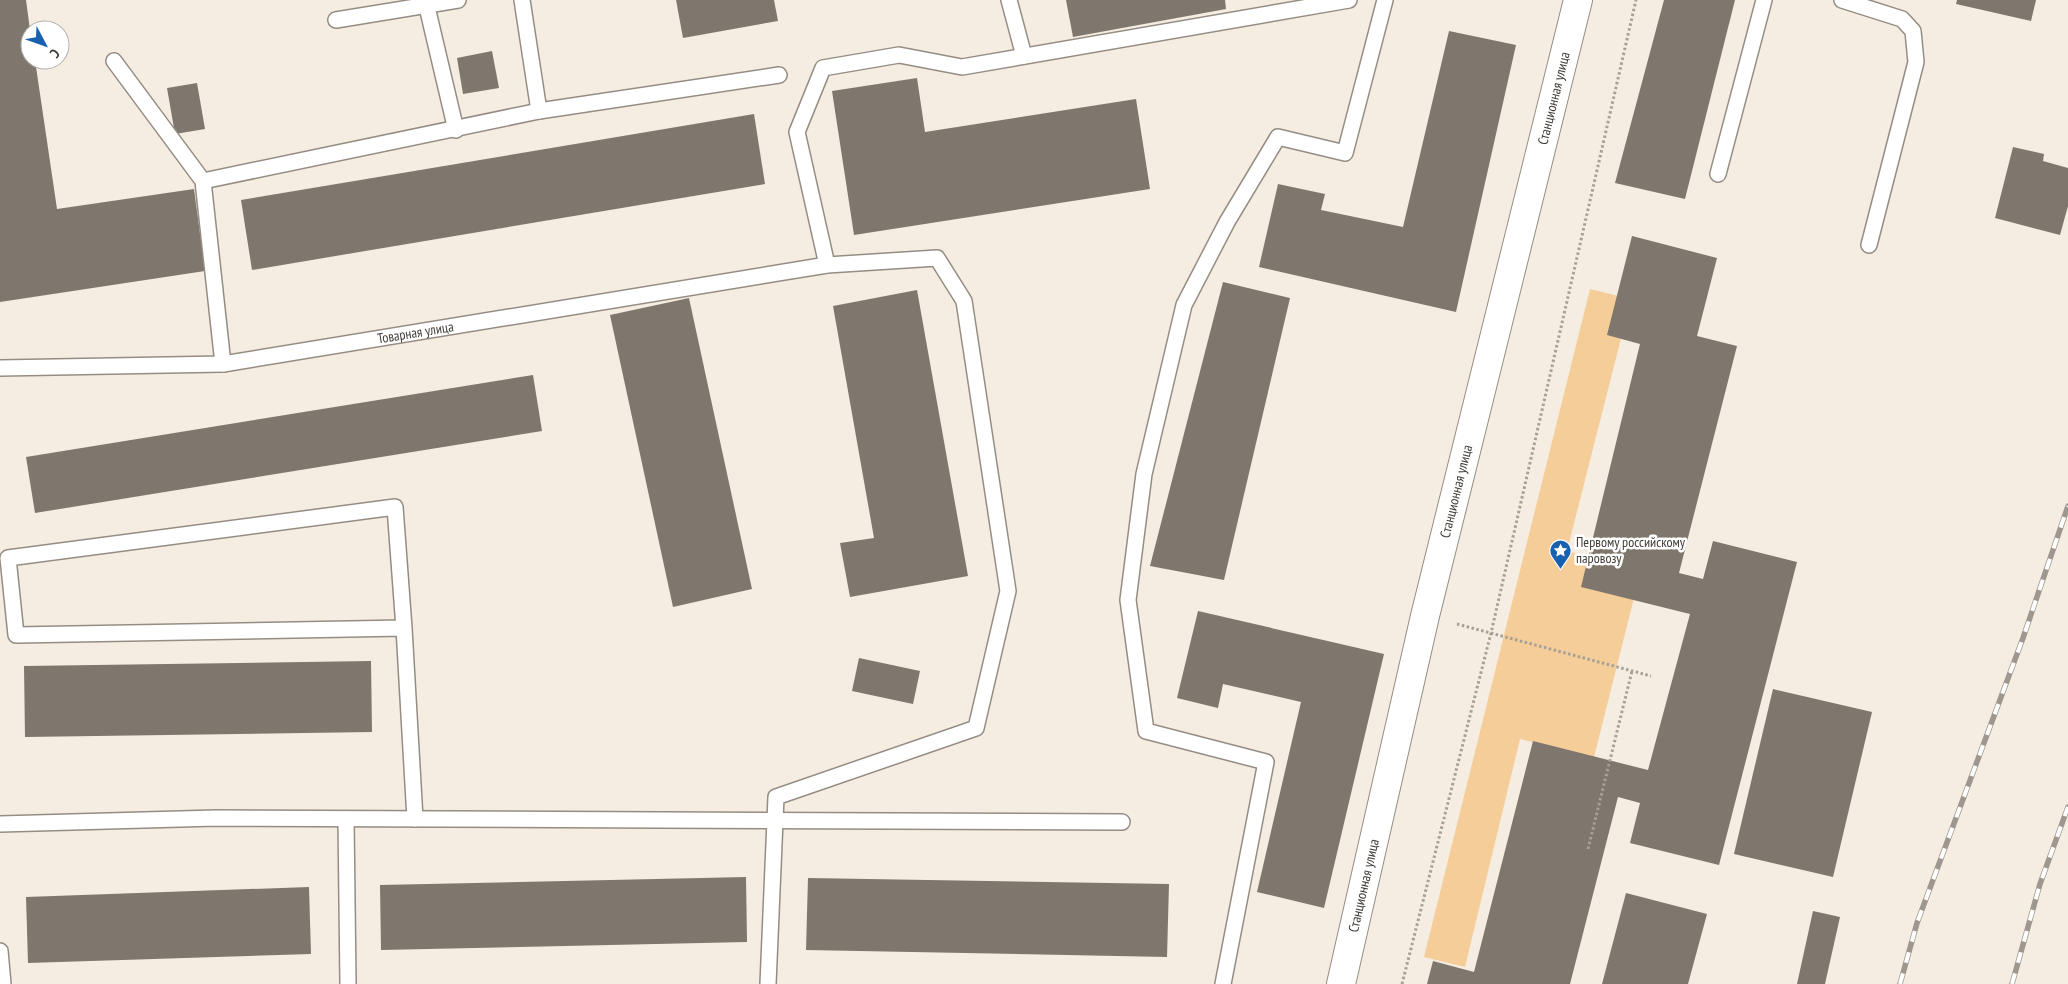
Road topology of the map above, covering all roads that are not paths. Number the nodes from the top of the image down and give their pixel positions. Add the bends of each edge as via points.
1 (458, 0) edge
2 (522, 0) edge
3 (1009, 0) edge
4 (1349, 0) edge
5 (1385, 0) edge
6 (1578, 0) edge
7 (1764, 0) edge
8 (1842, 0) edge
9 (427, 6) junction
10 (336, 20) dead end
11 (1024, 56) junction
12 (114, 61) dead end
13 (779, 75) dead end
14 (539, 111) junction
15 (456, 130) junction
16 (1718, 174) dead end
17 (203, 181) junction
18 (1869, 245) dead end
19 (827, 265) junction
20 (223, 364) junction
21 (0, 368) edge
22 (404, 628) junction
23 (346, 819) junction
24 (415, 819) junction
25 (775, 819) junction
26 (1122, 822) dead end
27 (0, 824) edge
28 (0, 951) edge
29 (3, 984) edge
30 (348, 984) edge
31 (768, 984) edge
32 (1224, 984) edge
33 (1340, 984) edge

1 - 9 lane
2 - 14 lane
3 - 11 lane
4 - 11 lane
5 - 32 lane via 1345,153 1278,137 1227,222 1184,305 1144,474 1128,600 1146,731 1266,762
6 - 33 main road, Станционная улица via 1425,616
7 - 16 lane
8 - 18 lane via 1902,19 1913,31 1916,62
9 - 10 lane
9 - 15 lane
11 - 19 lane via 962,67 899,55 823,68 797,132
12 - 17 lane
13 - 14 lane
14 - 15 lane
15 - 17 lane
17 - 20 lane
19 - 20 lane, Товарная улица
19 - 25 lane, Товарная улица via 937,258 964,301 1008,591 976,728 776,797
20 - 21 lane, Товарная улица
22 - 22 lane via 395,507 8,558 16,635
22 - 24 lane
23 - 24 lane
23 - 27 lane via 216,818
23 - 30 lane
24 - 25 lane
25 - 26 lane
25 - 31 lane
28 - 29 lane

